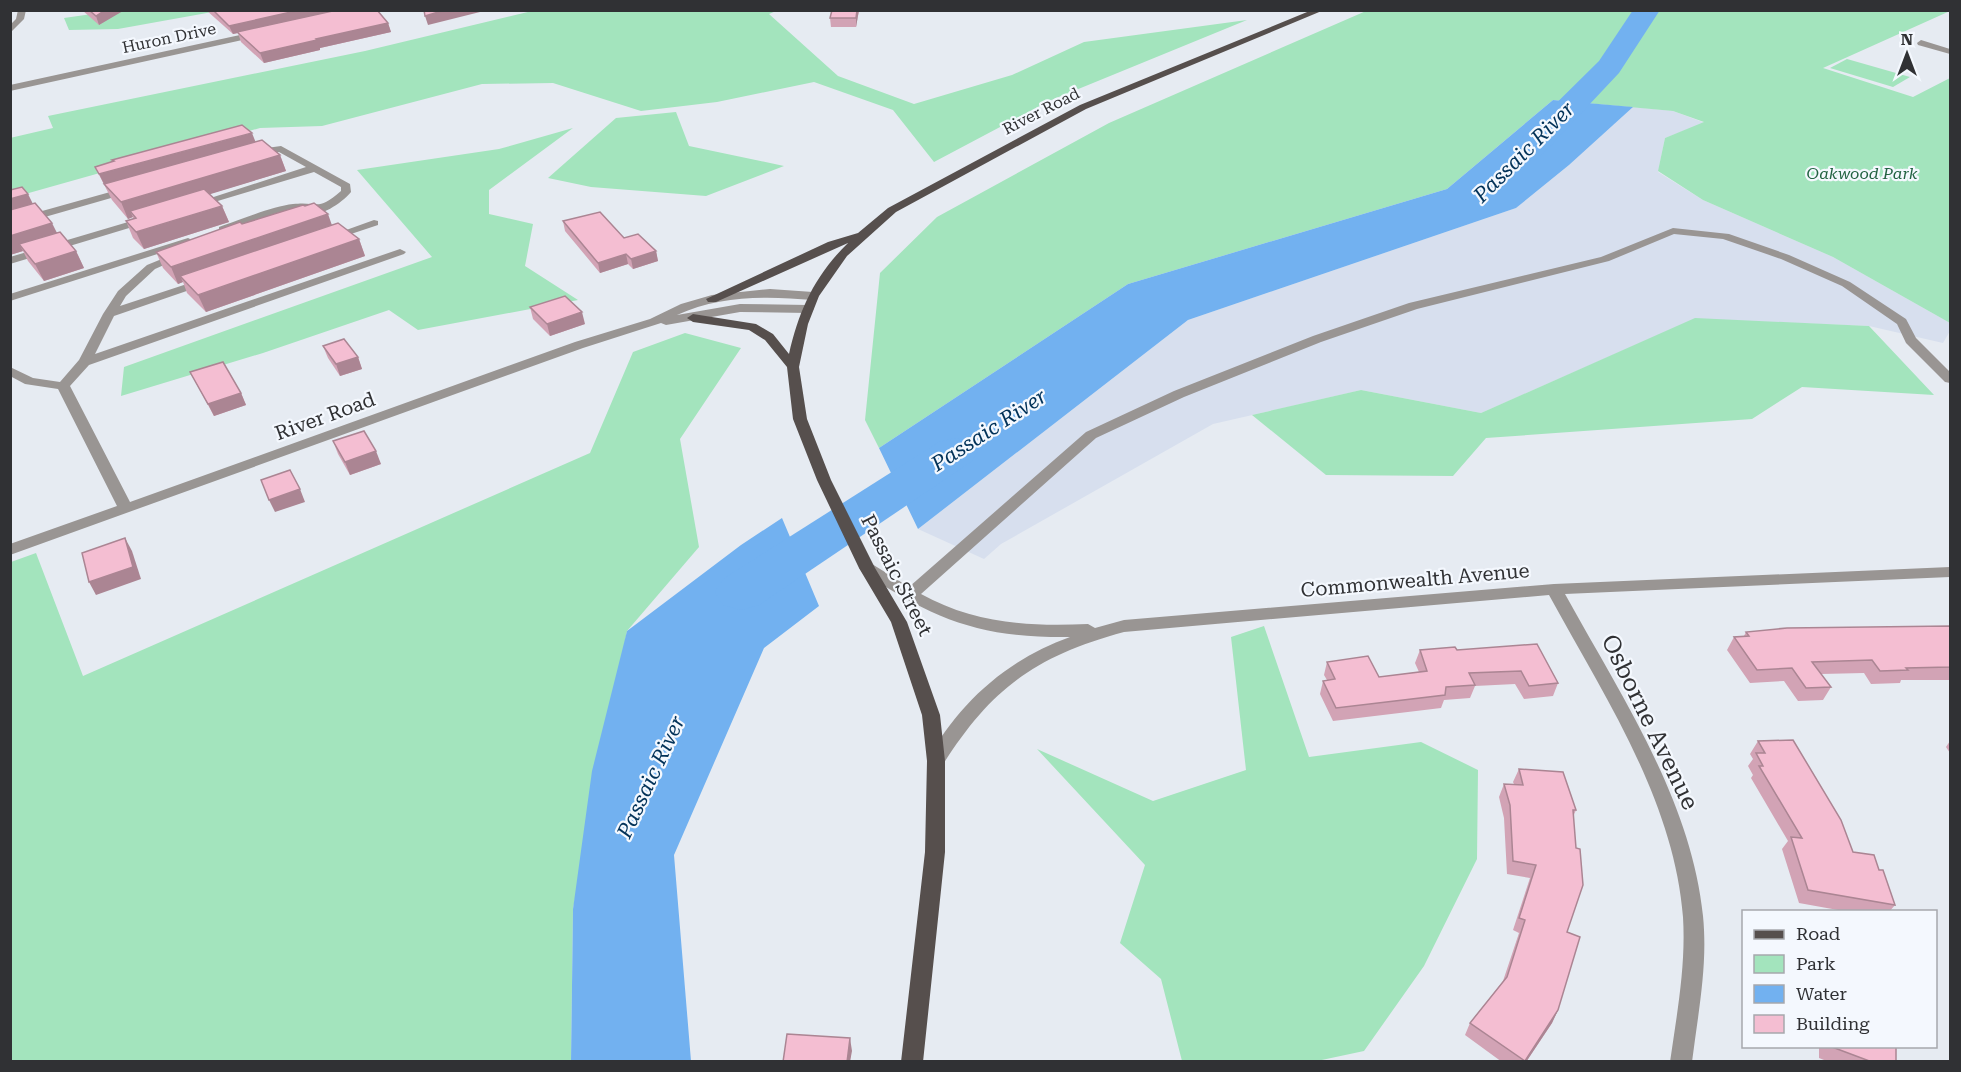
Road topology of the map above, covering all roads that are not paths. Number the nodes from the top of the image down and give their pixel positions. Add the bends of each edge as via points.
1 (22, 10) edge
2 (1320, 10) edge
3 (10, 31) edge
4 (265, 33) edge
5 (1921, 43) dead end
6 (1950, 52) edge
7 (10, 88) edge
8 (238, 157) edge
9 (315, 168) junction
10 (136, 188) edge
11 (191, 206) edge
12 (157, 216) edge
13 (374, 223) dead end
14 (10, 225) edge
15 (862, 235) junction
16 (319, 242) edge
17 (200, 248) edge
18 (400, 252) dead end
19 (10, 261) edge
20 (219, 276) edge
21 (813, 296) junction
22 (10, 298) edge
23 (712, 299) junction
24 (808, 309) junction
25 (109, 314) junction
26 (693, 318) junction
27 (654, 322) junction
28 (86, 362) junction
29 (793, 367) junction
30 (10, 371) edge
31 (1950, 379) edge
32 (63, 386) junction
33 (126, 509) junction
34 (10, 550) edge
35 (867, 568) junction
36 (1950, 572) edge
37 (1554, 590) junction
38 (910, 595) junction
39 (1124, 626) junction
40 (936, 761) junction
41 (912, 1062) edge
42 (1681, 1062) edge

1 - 3 street
2 - 15 main road, River Road via 1083,107 892,210
4 - 7 street, Huron Drive
5 - 6 street
8 - 9 street via 281,149
9 - 11 street
9 - 22 street via 346,186 346,192 331,205
10 - 14 street
12 - 19 street
13 - 16 street
15 - 21 main road, River Road
15 - 23 main road via 832,244
17 - 25 street via 151,267 122,294
18 - 28 street
20 - 25 street
21 - 23 street via 770,293
21 - 24 main road, Passaic Street
23 - 27 street
24 - 26 street via 740,308
24 - 29 main road, Passaic Street
25 - 28 street
26 - 27 street
26 - 29 main road via 752,327 769,337
27 - 33 street, River Road via 579,345
28 - 32 street
29 - 35 main road, Passaic Street via 800,419 824,480
30 - 32 street via 30,381
31 - 38 street via 1910,340 1902,322 1846,285 1785,257 1725,236 1673,231 1605,259 1413,306 1317,339 1179,394 1091,435
32 - 33 street
33 - 34 street, River Road
35 - 38 street
35 - 40 main road, Passaic Street via 899,622 915,664 931,715
36 - 37 street, Commonwealth Avenue
37 - 39 street, Commonwealth Avenue
37 - 42 street, Osborne Avenue via 1650,769 1676,831 1688,875 1695,967
38 - 39 street via 974,622 1004,627 1064,631
39 - 40 street, Commonwealth Avenue via 1049,651 1005,678 968,712
40 - 41 main road, Passaic Street via 935,852

